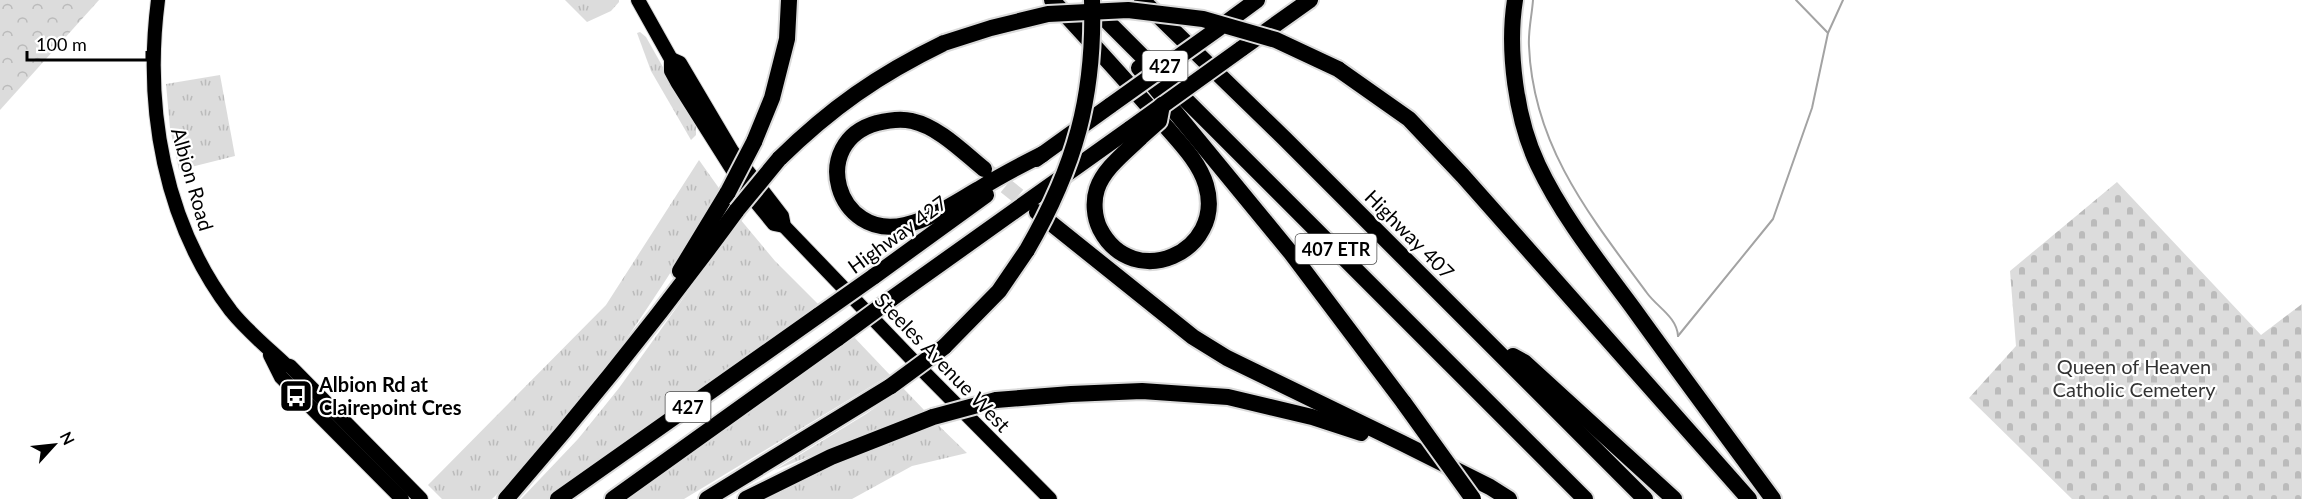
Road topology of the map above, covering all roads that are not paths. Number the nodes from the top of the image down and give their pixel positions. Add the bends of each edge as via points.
1 (158, 0) edge
2 (638, 0) edge
3 (789, 0) edge
4 (1052, 0) edge
5 (1085, 0) edge
6 (1092, 0) edge
7 (1143, 0) edge
8 (1257, 0) edge
9 (1310, 0) edge
10 (1515, 0) edge
11 (1136, 132) junction
12 (1043, 154) junction
13 (984, 169) tunnel mouth
14 (1037, 212) tunnel mouth
15 (649, 323) junction
16 (1489, 342) junction
17 (265, 345) junction
18 (1402, 443) junction
19 (402, 499) edge
20 (421, 499) edge
21 (506, 499) edge
22 (558, 499) edge
23 (613, 499) edge
24 (707, 499) edge
25 (746, 499) edge
26 (1050, 499) edge
27 (1473, 499) edge
28 (1509, 499) edge
29 (1585, 499) edge
30 (1645, 499) edge
31 (1674, 499) edge
32 (1749, 499) edge
33 (1773, 499) edge

1 - 17 main road, Albion Road via 153,55 155,111 175,201 195,251 218,292
2 - 26 main road, Steeles Avenue West via 671,59 681,63 732,151 782,216 784,226
3 - 15 highway, bridge via 787,39 772,98 754,142
4 - 11 highway via 1194,160 1206,185 1210,211 1201,231 1179,255 1163,260 1134,260 1118,251 1106,240 1094,209 1096,189
5 - 27 highway, bridge via 1291,253
5 - 29 highway, 407 ETR
6 - 24 highway, bridge via 1089,81 1068,169 1050,210 999,291 944,347 891,386
7 - 16 highway, Highway 407 / 407 ETR
8 - 12 highway, Highway 427 / 427, bridge
9 - 11 highway, 427, bridge via 1162,105 1159,122
10 - 33 highway via 1513,69 1521,114 1537,163 1572,224
11 - 23 highway, 427, bridge via 891,299
12 - 13 highway via 937,213 905,225 880,227 859,216 844,202 837,184 837,160 851,137 868,125 892,118 914,121 938,132
12 - 22 highway, Highway 427 / 427, bridge
14 - 18 highway via 1210,348
15 - 21 highway via 582,411
15 - 32 highway, bridge via 778,159 811,127 869,83 944,43 1048,14 1128,10 1203,19 1276,40 1338,69 1409,119
16 - 30 highway, Highway 407 / 407 ETR
16 - 31 highway via 1524,362
17 - 19 main road, Albion Road via 281,377
17 - 20 main road, Albion Road
18 - 25 highway, bridge via 1228,397 1142,391 996,400 933,417 831,457
18 - 28 highway

